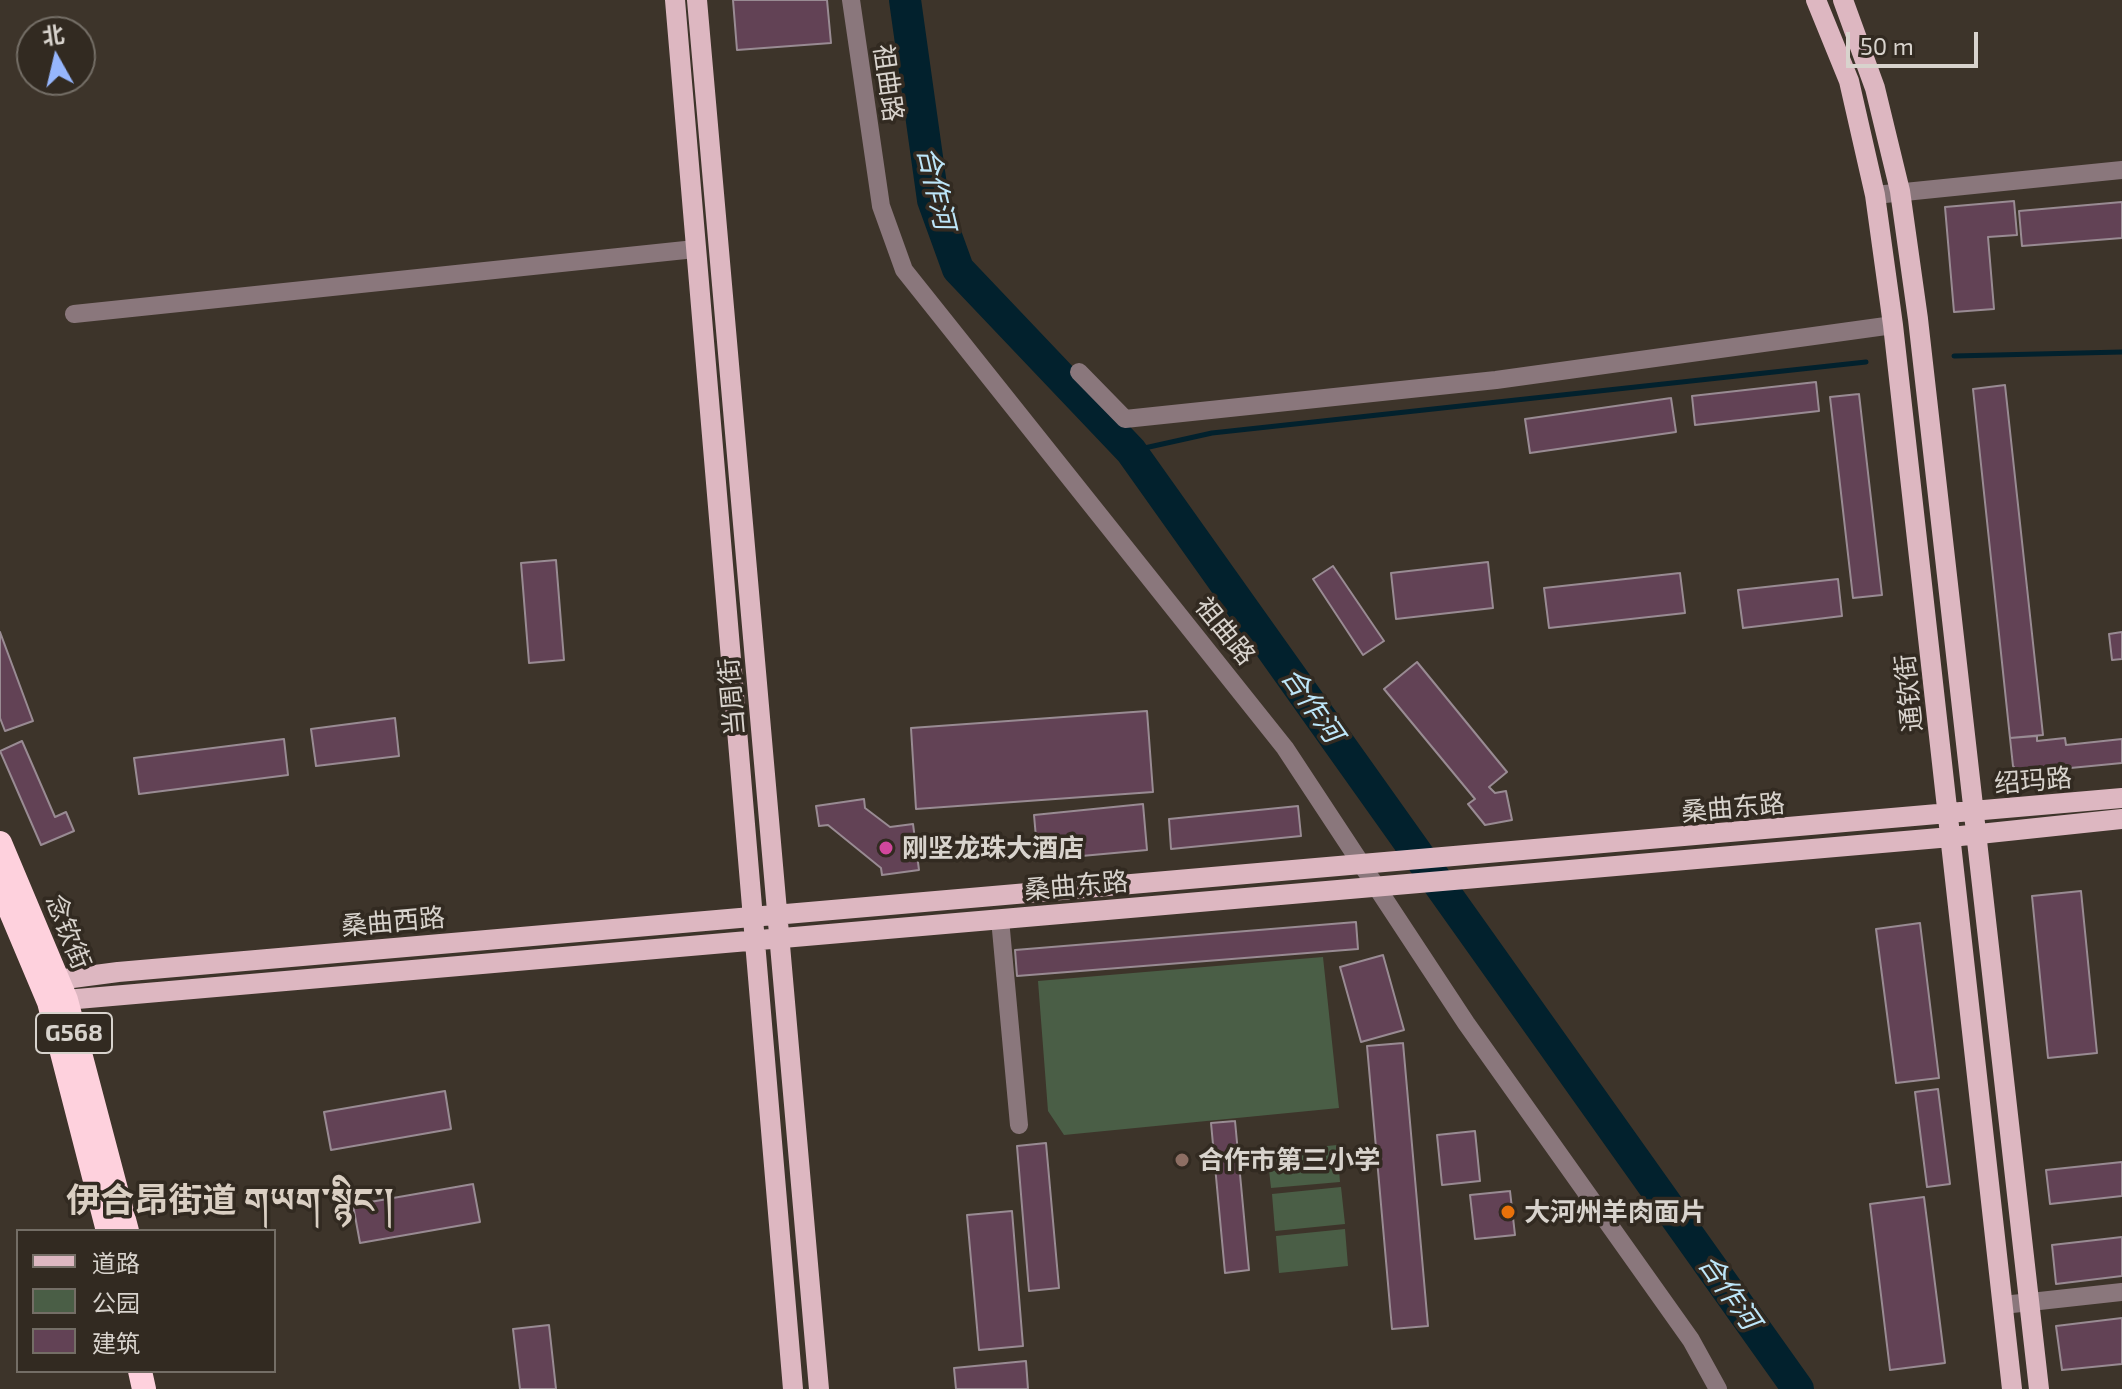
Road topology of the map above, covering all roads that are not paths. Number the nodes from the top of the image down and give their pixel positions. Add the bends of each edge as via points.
1 (675, 0) edge
2 (697, 0) edge
3 (851, 0) edge
4 (1816, 0) edge
5 (1843, 0) edge
6 (2122, 170) edge
7 (1900, 191) junction
8 (1875, 195) junction
9 (695, 249) junction
10 (74, 314) dead end
11 (1893, 325) junction
12 (1079, 372) dead end
13 (2122, 798) edge
14 (1974, 812) junction
15 (1949, 815) junction
16 (2122, 819) edge
17 (1976, 834) junction
18 (1951, 837) junction
19 (0, 843) edge
20 (1365, 866) junction
21 (1375, 886) junction
22 (2, 894) edge
23 (777, 916) junction
24 (752, 917) junction
25 (1000, 919) junction
26 (779, 938) junction
27 (753, 940) junction
28 (53, 991) junction
29 (1019, 1125) dead end
30 (108, 1229) edge
31 (126, 1229) edge
32 (2122, 1292) edge
33 (2029, 1302) junction
34 (2003, 1305) junction
35 (793, 1389) edge
36 (819, 1389) edge
37 (1718, 1389) edge
38 (2012, 1389) edge
39 (2039, 1389) edge

1 - 9 main road, 当周街
2 - 23 main road, 当周街
3 - 20 street, 祖曲路 via 881,206 904,270 1285,748
4 - 8 main road, 通钦街 via 1849,81
5 - 7 main road via 1875,88
6 - 7 street
7 - 8 street
7 - 14 main road
8 - 11 main road, 通钦街
9 - 10 street
9 - 24 main road, 当周街
11 - 12 street via 1496,380 1125,419
11 - 15 main road, 通钦街
13 - 14 main road, 绍玛路
14 - 15 main road, 绍玛路
14 - 17 main road
15 - 18 main road, 通钦街
15 - 20 main road, 桑曲东路
16 - 17 main road, 绍玛路
17 - 18 main road, 绍玛路
17 - 33 main road
18 - 21 main road, 桑曲东路
18 - 34 main road, 通钦街
19 - 28 highway, 念钦街 / G568
20 - 21 street, 祖曲路
20 - 23 main road, 桑曲东路
21 - 25 main road, 桑曲东路
21 - 37 street, 祖曲路 via 1691,1340
22 - 28 highway, 念钦街 / G568
23 - 24 main road, 桑曲东路
23 - 26 main road, 当周街
24 - 27 main road, 当周街
24 - 28 main road, 桑曲西路
25 - 26 main road, 桑曲东路
25 - 29 street
26 - 27 main road, 桑曲东路
26 - 36 main road, 当周街
27 - 28 main road, 桑曲西路
27 - 35 main road, 当周街
28 - 30 highway, 念钦街 / G568
28 - 31 highway, 念钦街 / G568
32 - 33 street
33 - 34 street
33 - 39 main road
34 - 38 main road, 通钦街

